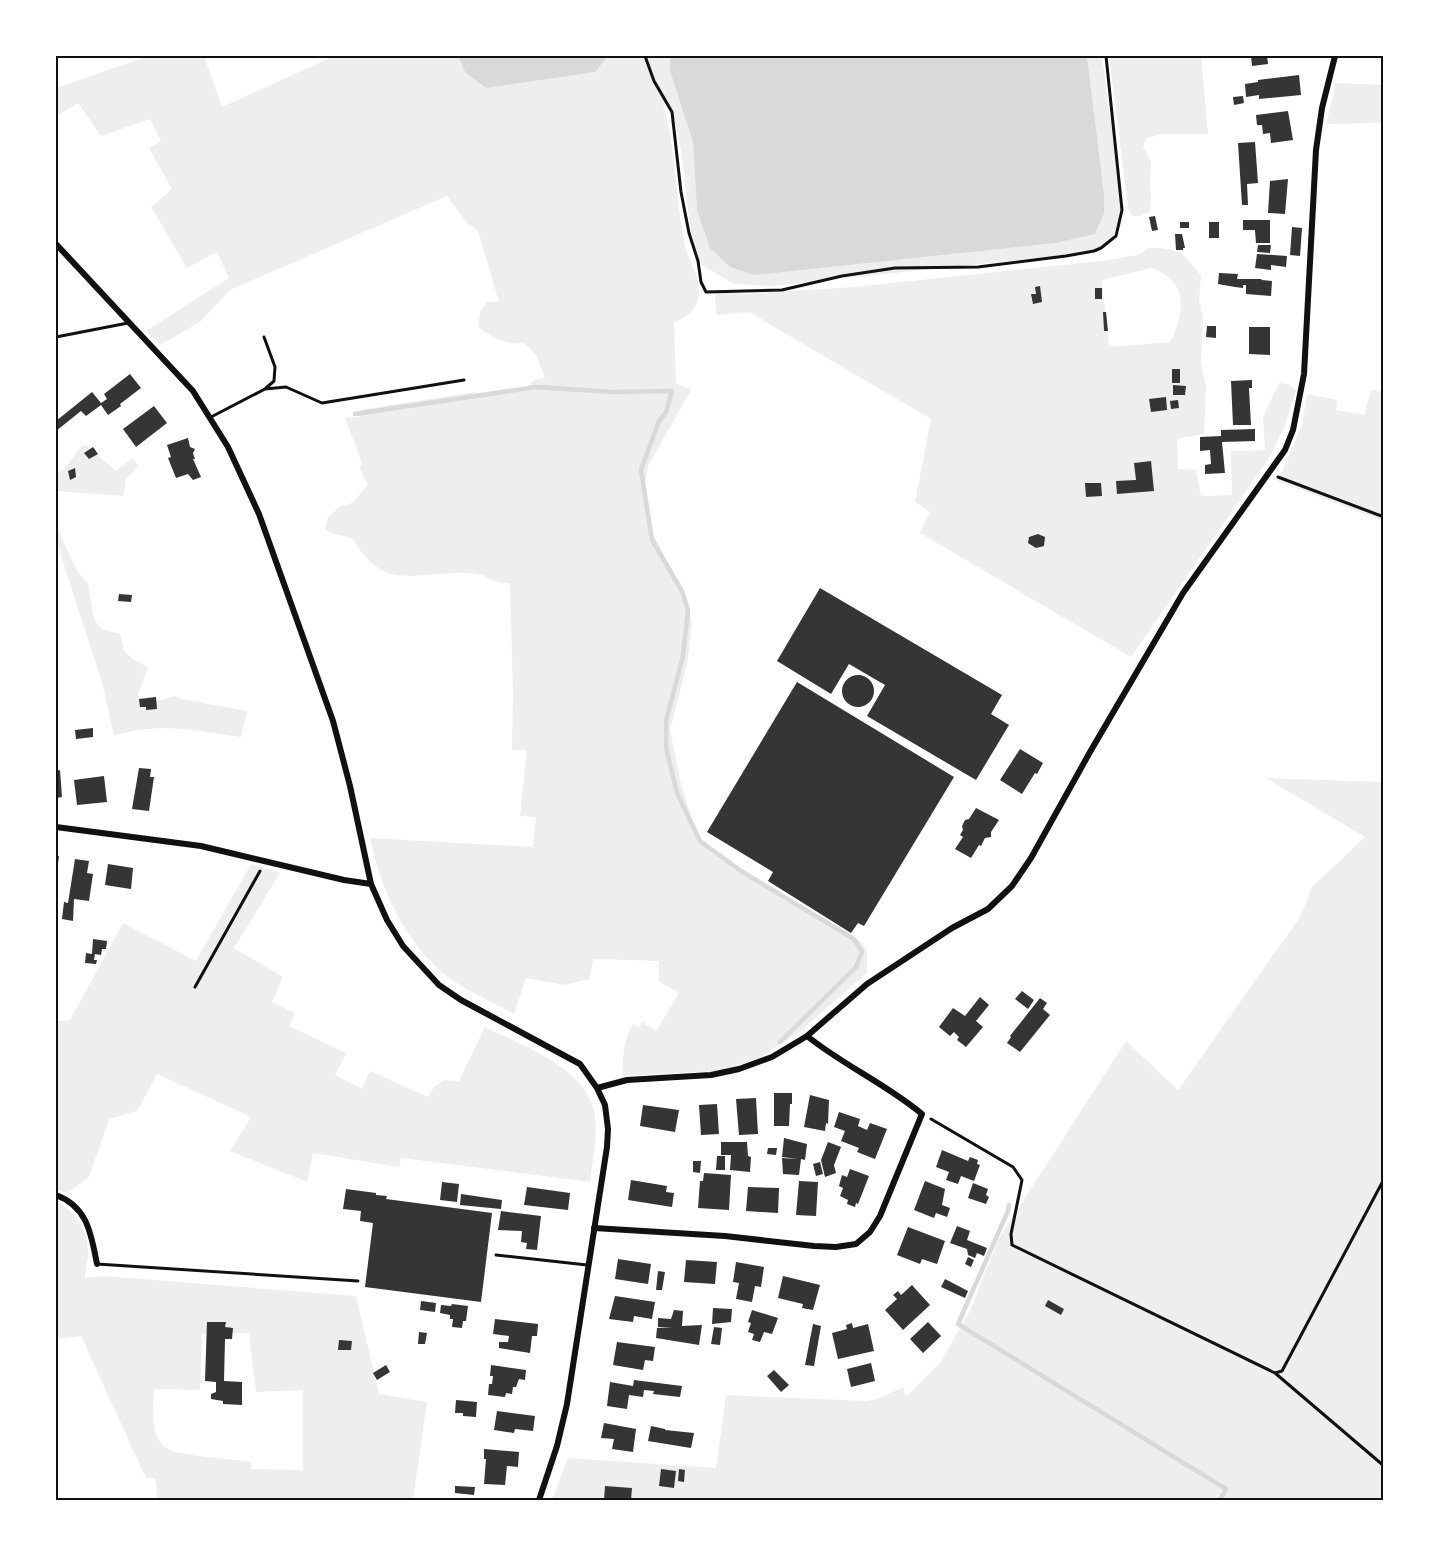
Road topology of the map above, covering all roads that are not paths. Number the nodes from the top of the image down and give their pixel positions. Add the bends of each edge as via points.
1 (1335, 56) edge
2 (56, 244) edge
3 (128, 322) junction
4 (56, 337) edge
5 (264, 337) dead end
6 (464, 380) dead end
7 (265, 389) junction
8 (210, 418) junction
9 (56, 827) edge
10 (371, 884) junction
11 (807, 1036) junction
12 (597, 1088) junction
13 (56, 1195) edge
14 (594, 1228) junction
15 (496, 1255) dead end
16 (97, 1264) joint
17 (588, 1265) junction
18 (358, 1281) dead end
19 (539, 1500) edge

1 - 11 street via 1316,150 1302,390 1285,450 1178,602 1012,886 988,909 867,984
2 - 3 street
3 - 4 lane
3 - 8 street via 193,390
5 - 7 lane via 275,367 274,381
6 - 7 lane via 322,403 286,387
7 - 8 lane
8 - 10 street via 259,514 333,721
9 - 10 street via 201,846
10 - 12 street via 403,946 439,985 580,1064
11 - 12 street via 772,1057 739,1069 711,1075 627,1080
11 - 14 street via 922,1114 870,1232 856,1244 836,1247
12 - 14 street via 605,1105 608,1129
13 - 16 street via 82,1214 91,1231
14 - 17 street
15 - 17 lane
16 - 18 lane
17 - 19 street via 567,1404

